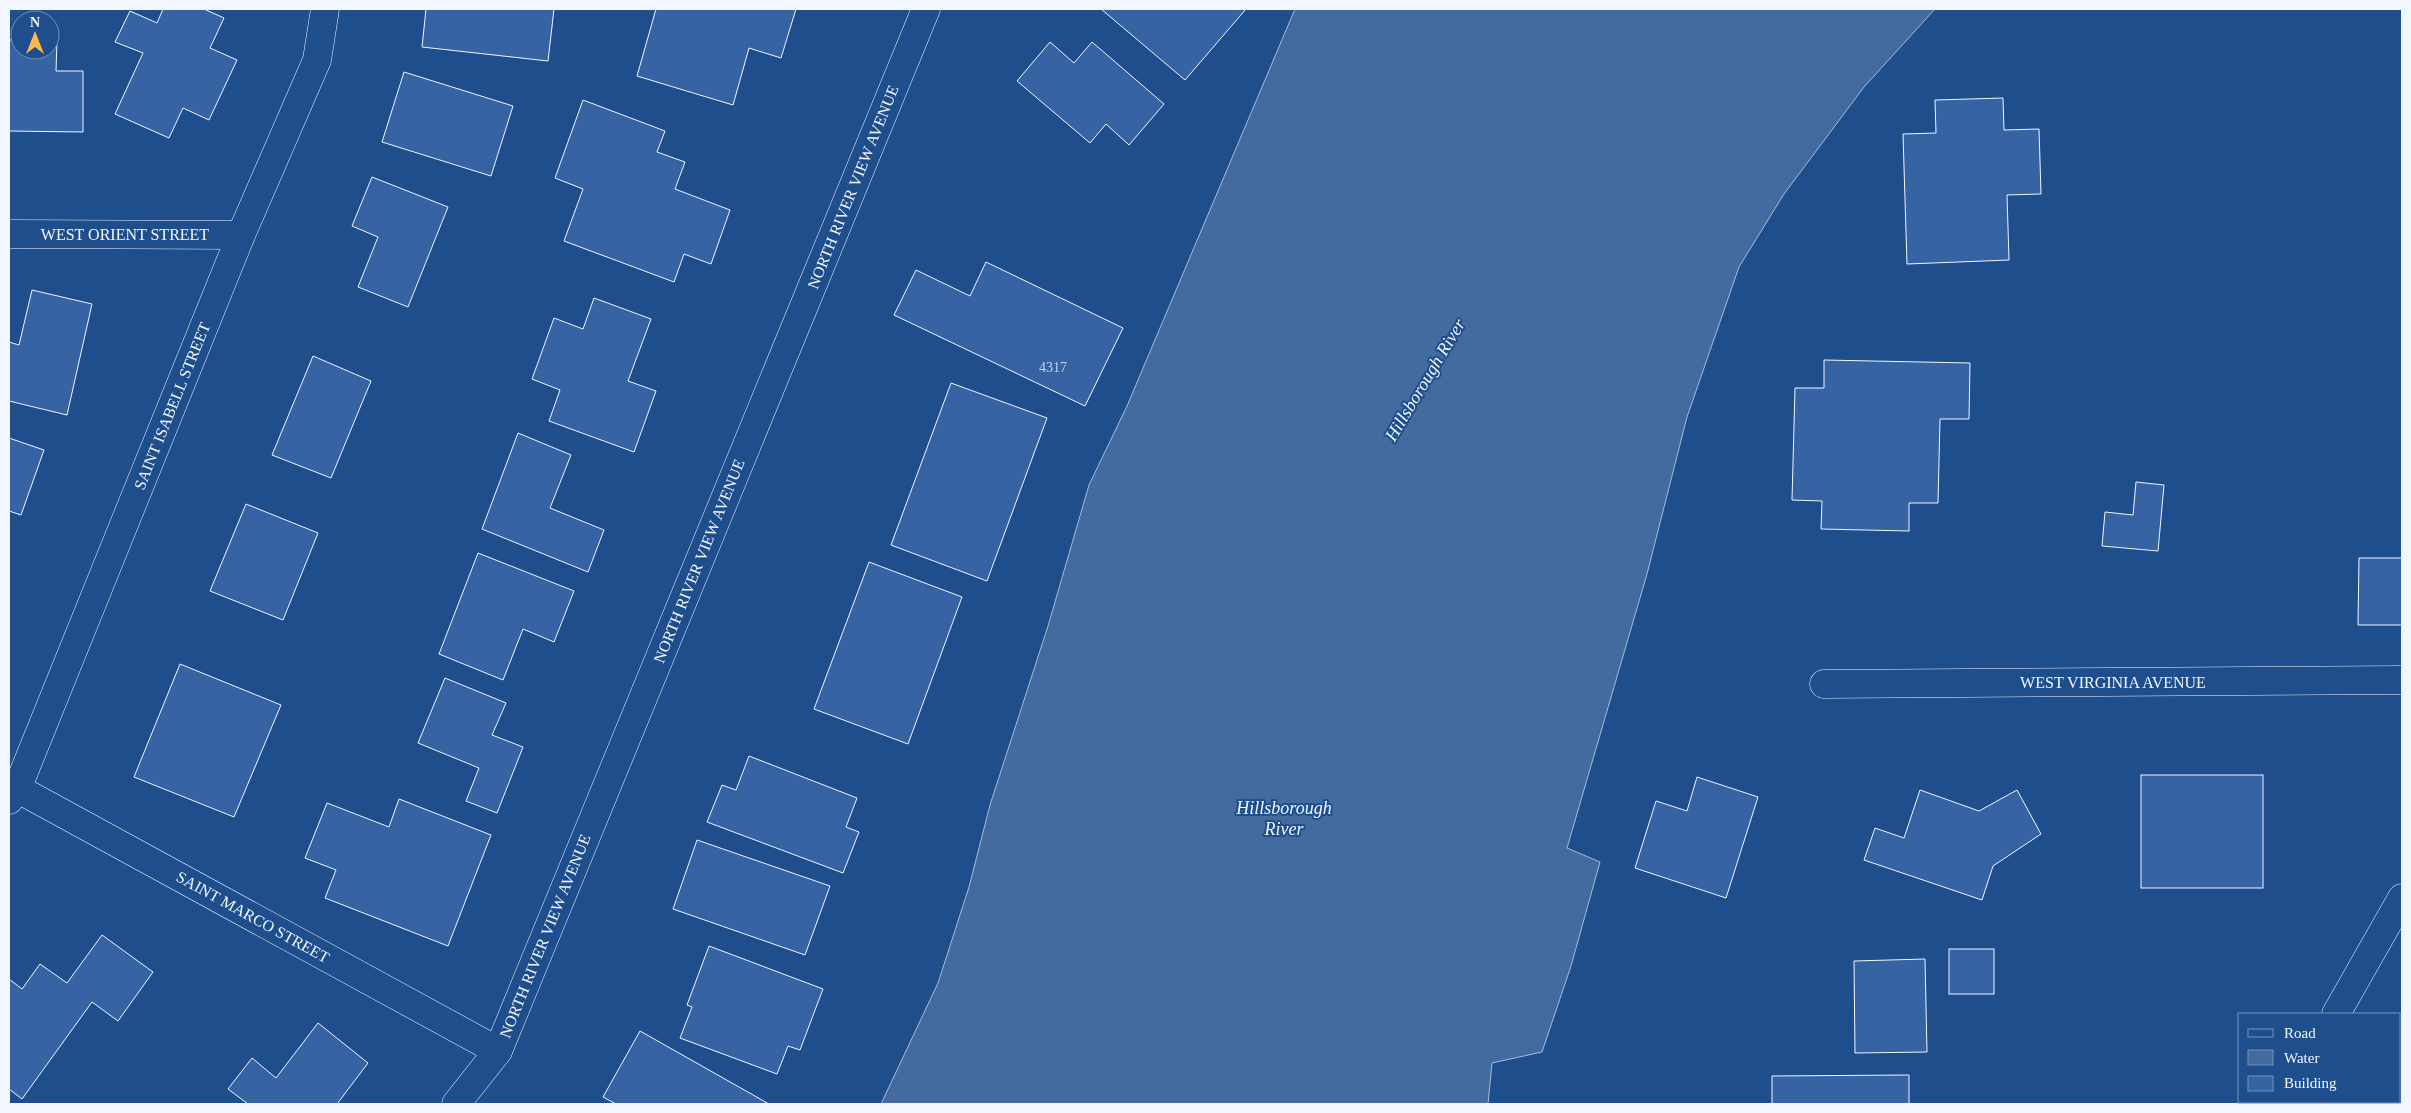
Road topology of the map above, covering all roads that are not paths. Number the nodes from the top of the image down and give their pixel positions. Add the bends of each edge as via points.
1 (325, 9) edge
2 (926, 9) edge
3 (9, 234) edge
4 (242, 234) junction
5 (2402, 680) edge
6 (1824, 684) dead end
7 (12, 791) edge
8 (2402, 898) edge
9 (2337, 1013) edge
10 (498, 1050) junction
11 (456, 1104) edge

1 - 4 street, SAINT ISABELL STREET via 317,60
2 - 10 street, NORTH RIVER VIEW AVENUE
3 - 4 street, WEST ORIENT STREET
4 - 7 street, SAINT ISABELL STREET
5 - 6 street, WEST VIRGINIA AVENUE
7 - 10 street, SAINT MARCO STREET
8 - 9 street
10 - 11 street, NORTH RIVER VIEW AVENUE

